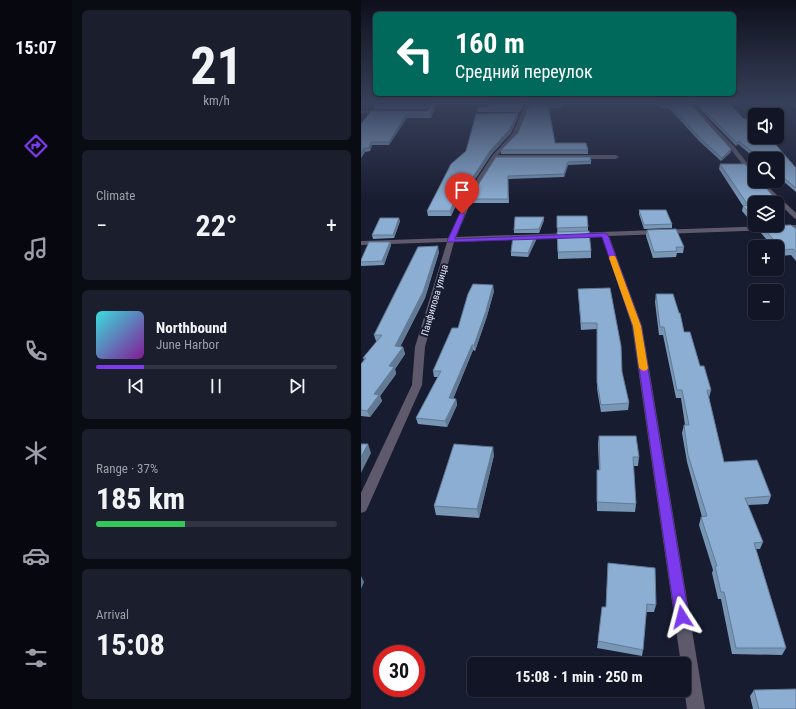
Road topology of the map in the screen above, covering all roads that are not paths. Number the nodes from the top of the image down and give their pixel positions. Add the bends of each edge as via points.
1 (513, 136) edge
2 (722, 136) edge
3 (494, 157) junction
4 (615, 157) dead end
5 (748, 168) edge
6 (766, 188) edge
7 (796, 217) edge
8 (796, 227) edge
9 (605, 235) junction
10 (451, 241) junction
11 (361, 243) edge
12 (361, 507) edge
13 (696, 709) edge

1 - 3 street, Панфилова улица
2 - 5 street
3 - 4 street
3 - 10 street, Панфилова улица via 474,188
6 - 7 street
8 - 9 street
9 - 10 street
9 - 13 street via 637,326
10 - 11 street
10 - 12 street, Панфилова улица via 420,347 417,385

